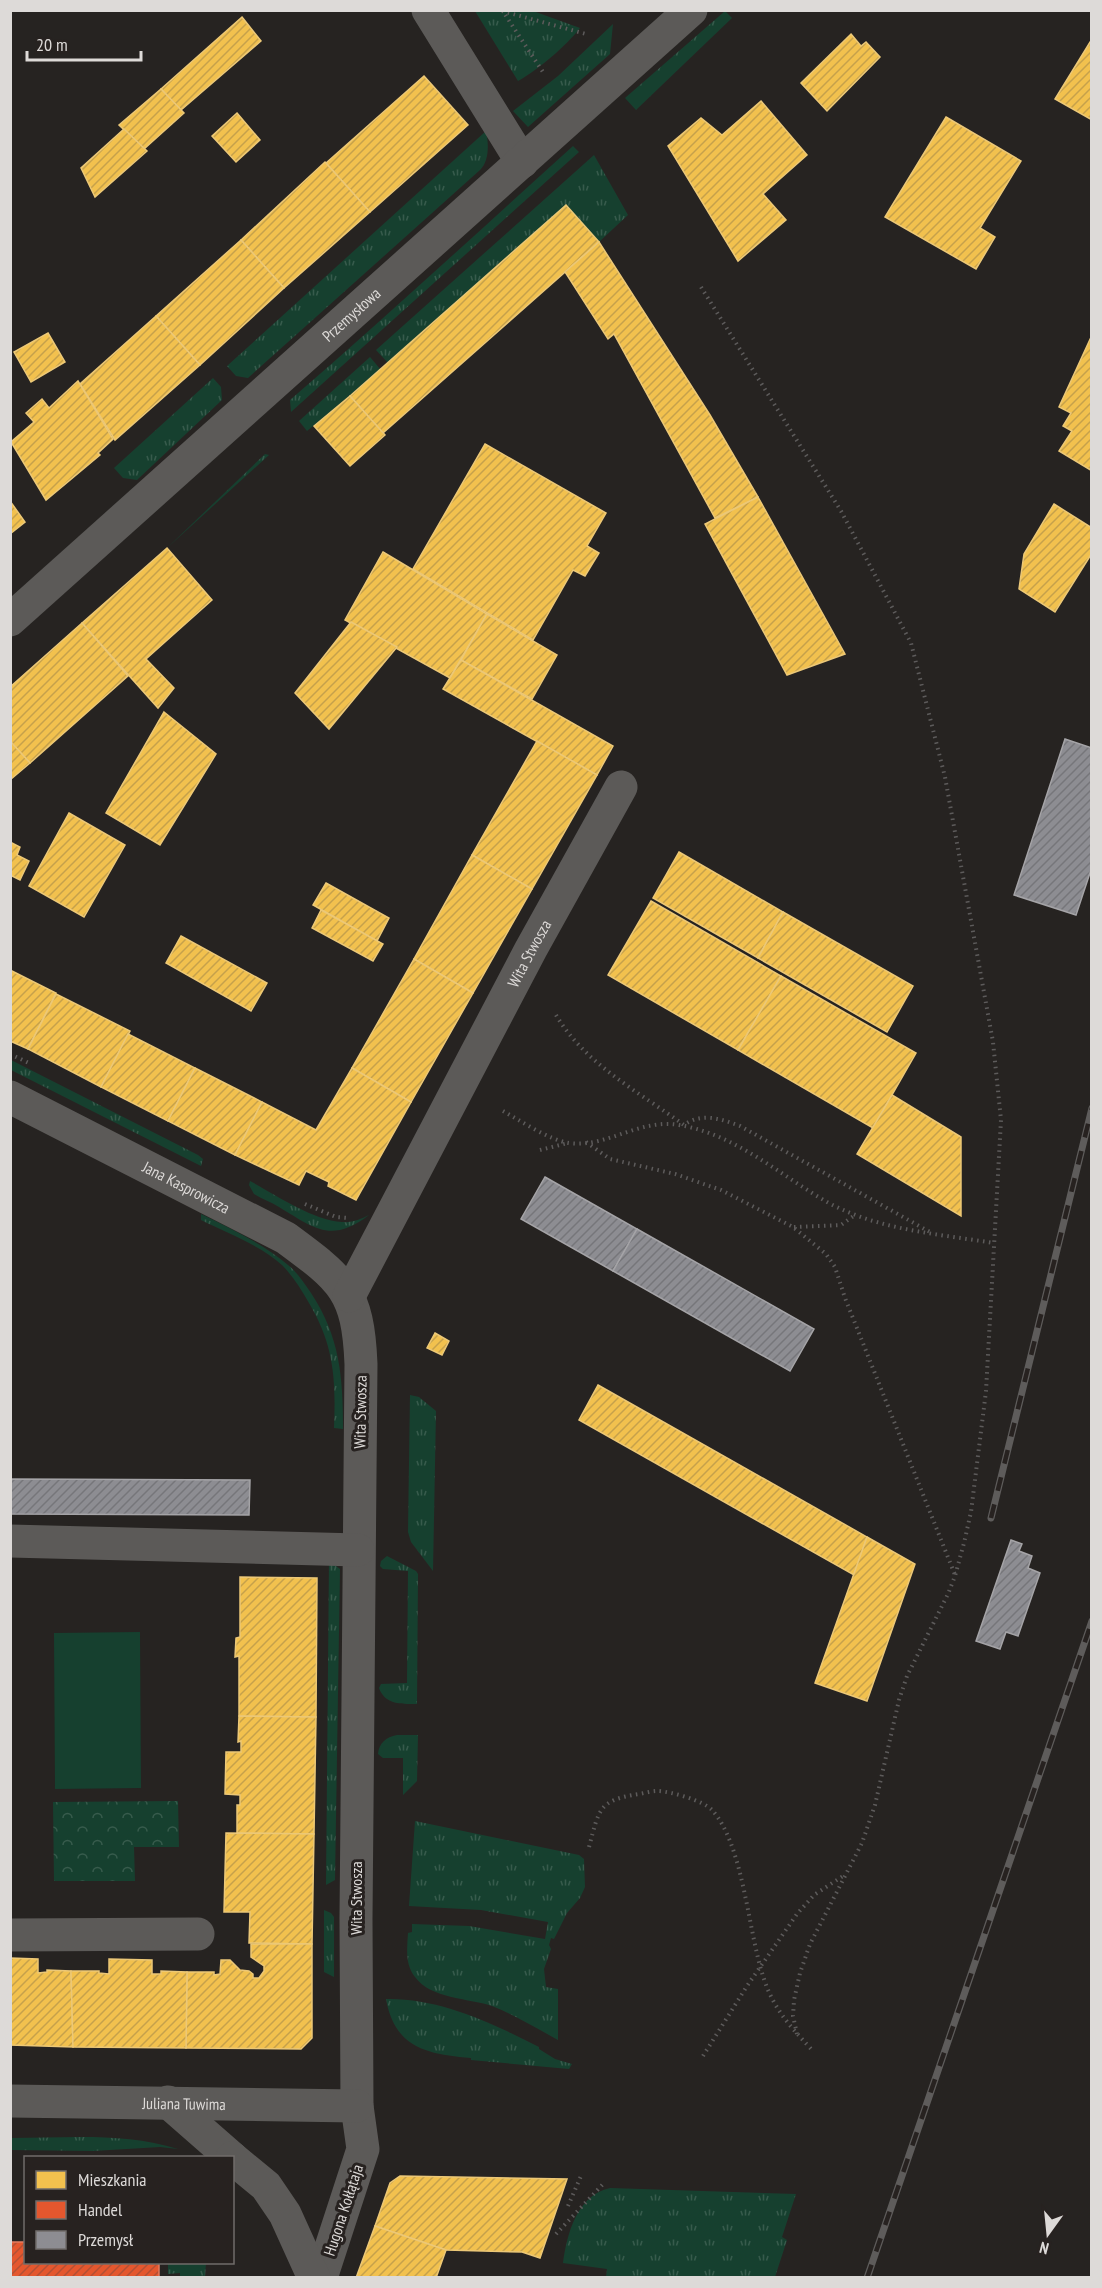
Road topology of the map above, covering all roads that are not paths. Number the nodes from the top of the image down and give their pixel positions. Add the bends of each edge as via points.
1 (428, 10) edge
2 (691, 10) edge
3 (522, 162) junction
4 (10, 620) edge
5 (621, 787) dead end
6 (10, 1097) edge
7 (349, 1296) junction
8 (10, 1541) edge
9 (358, 1550) junction
10 (198, 1934) dead end
11 (10, 1935) edge
12 (10, 2101) edge
13 (168, 2103) junction
14 (357, 2106) junction
15 (230, 2156) edge
16 (234, 2160) edge
17 (314, 2277) edge
18 (321, 2277) edge

1 - 3 street
2 - 3 street, Przemysłowa
3 - 4 street, Przemysłowa
5 - 7 street, Wita Stwosza via 531,949
6 - 7 street, Jana Kasprowicza via 286,1238 319,1262
7 - 9 street, Wita Stwosza via 356,1318 361,1364
8 - 9 street
9 - 14 street, Wita Stwosza
10 - 11 street
12 - 13 street, Juliana Tuwima
13 - 14 street, Juliana Tuwima
13 - 15 street, Hugona Kołłątaja
14 - 18 street, Hugona Kołłątaja via 363,2150
16 - 17 street, Hugona Kołłątaja via 266,2186 285,2214

